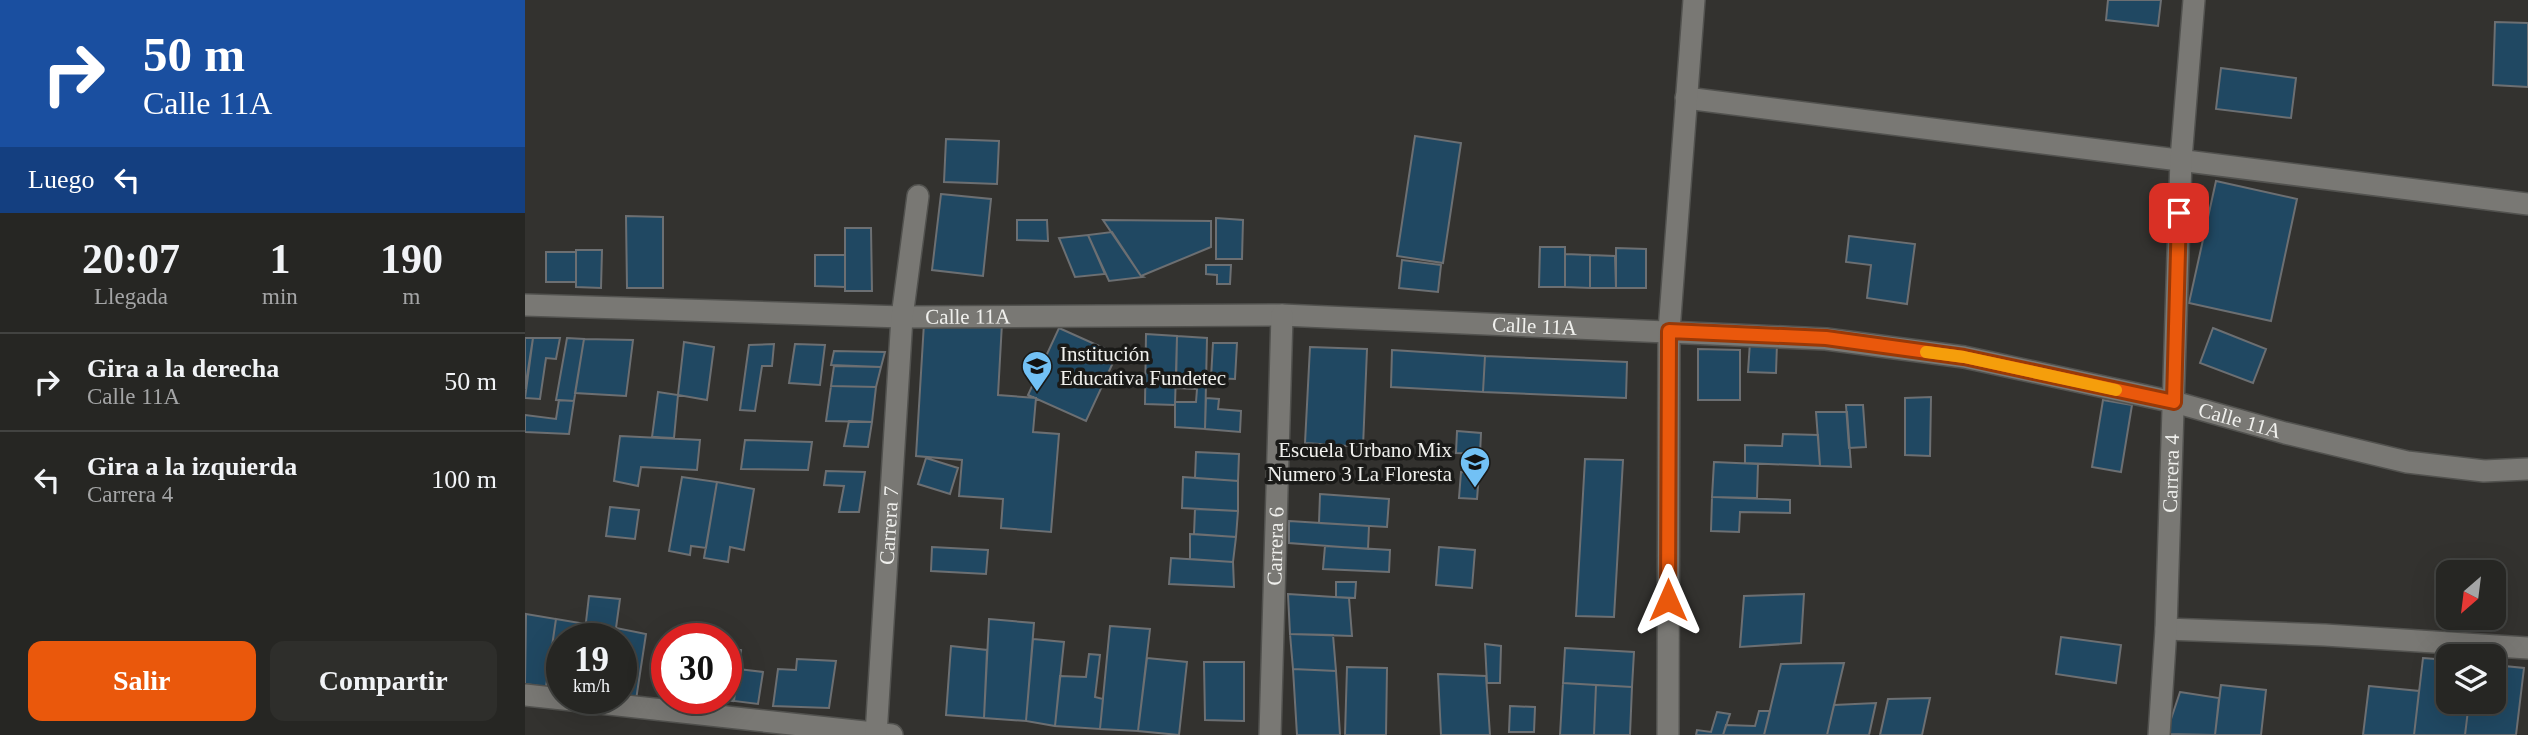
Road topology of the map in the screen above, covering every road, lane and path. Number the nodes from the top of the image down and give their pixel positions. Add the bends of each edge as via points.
1 (1694, 0) edge
2 (2194, 0) edge
3 (1686, 98) junction
4 (2181, 159) junction
5 (918, 196) dead end
6 (2528, 204) edge
7 (525, 305) edge
8 (1282, 314) junction
9 (902, 317) junction
10 (1669, 331) junction
11 (2174, 402) junction
12 (2528, 469) edge
13 (2166, 629) junction
14 (2528, 648) edge
15 (525, 695) edge
16 (881, 735) edge
17 (1270, 735) edge
18 (1668, 735) edge
19 (2159, 735) edge

1 - 3 street
2 - 4 street, Carrera 4
3 - 4 street
3 - 10 street
4 - 6 street
4 - 11 street, Carrera 4
5 - 9 street, Carrera 7
7 - 9 street, Calle 11A
8 - 9 street, Calle 11A
8 - 10 street, Calle 11A
8 - 17 street, Carrera 6
9 - 16 street, Carrera 7
10 - 11 street, Calle 11A via 1826,338 1964,357
10 - 18 street
11 - 12 street, Calle 11A via 2407,462 2484,471
11 - 13 street, Carrera 4
13 - 14 street
13 - 19 street, Carrera 4
15 - 16 street

